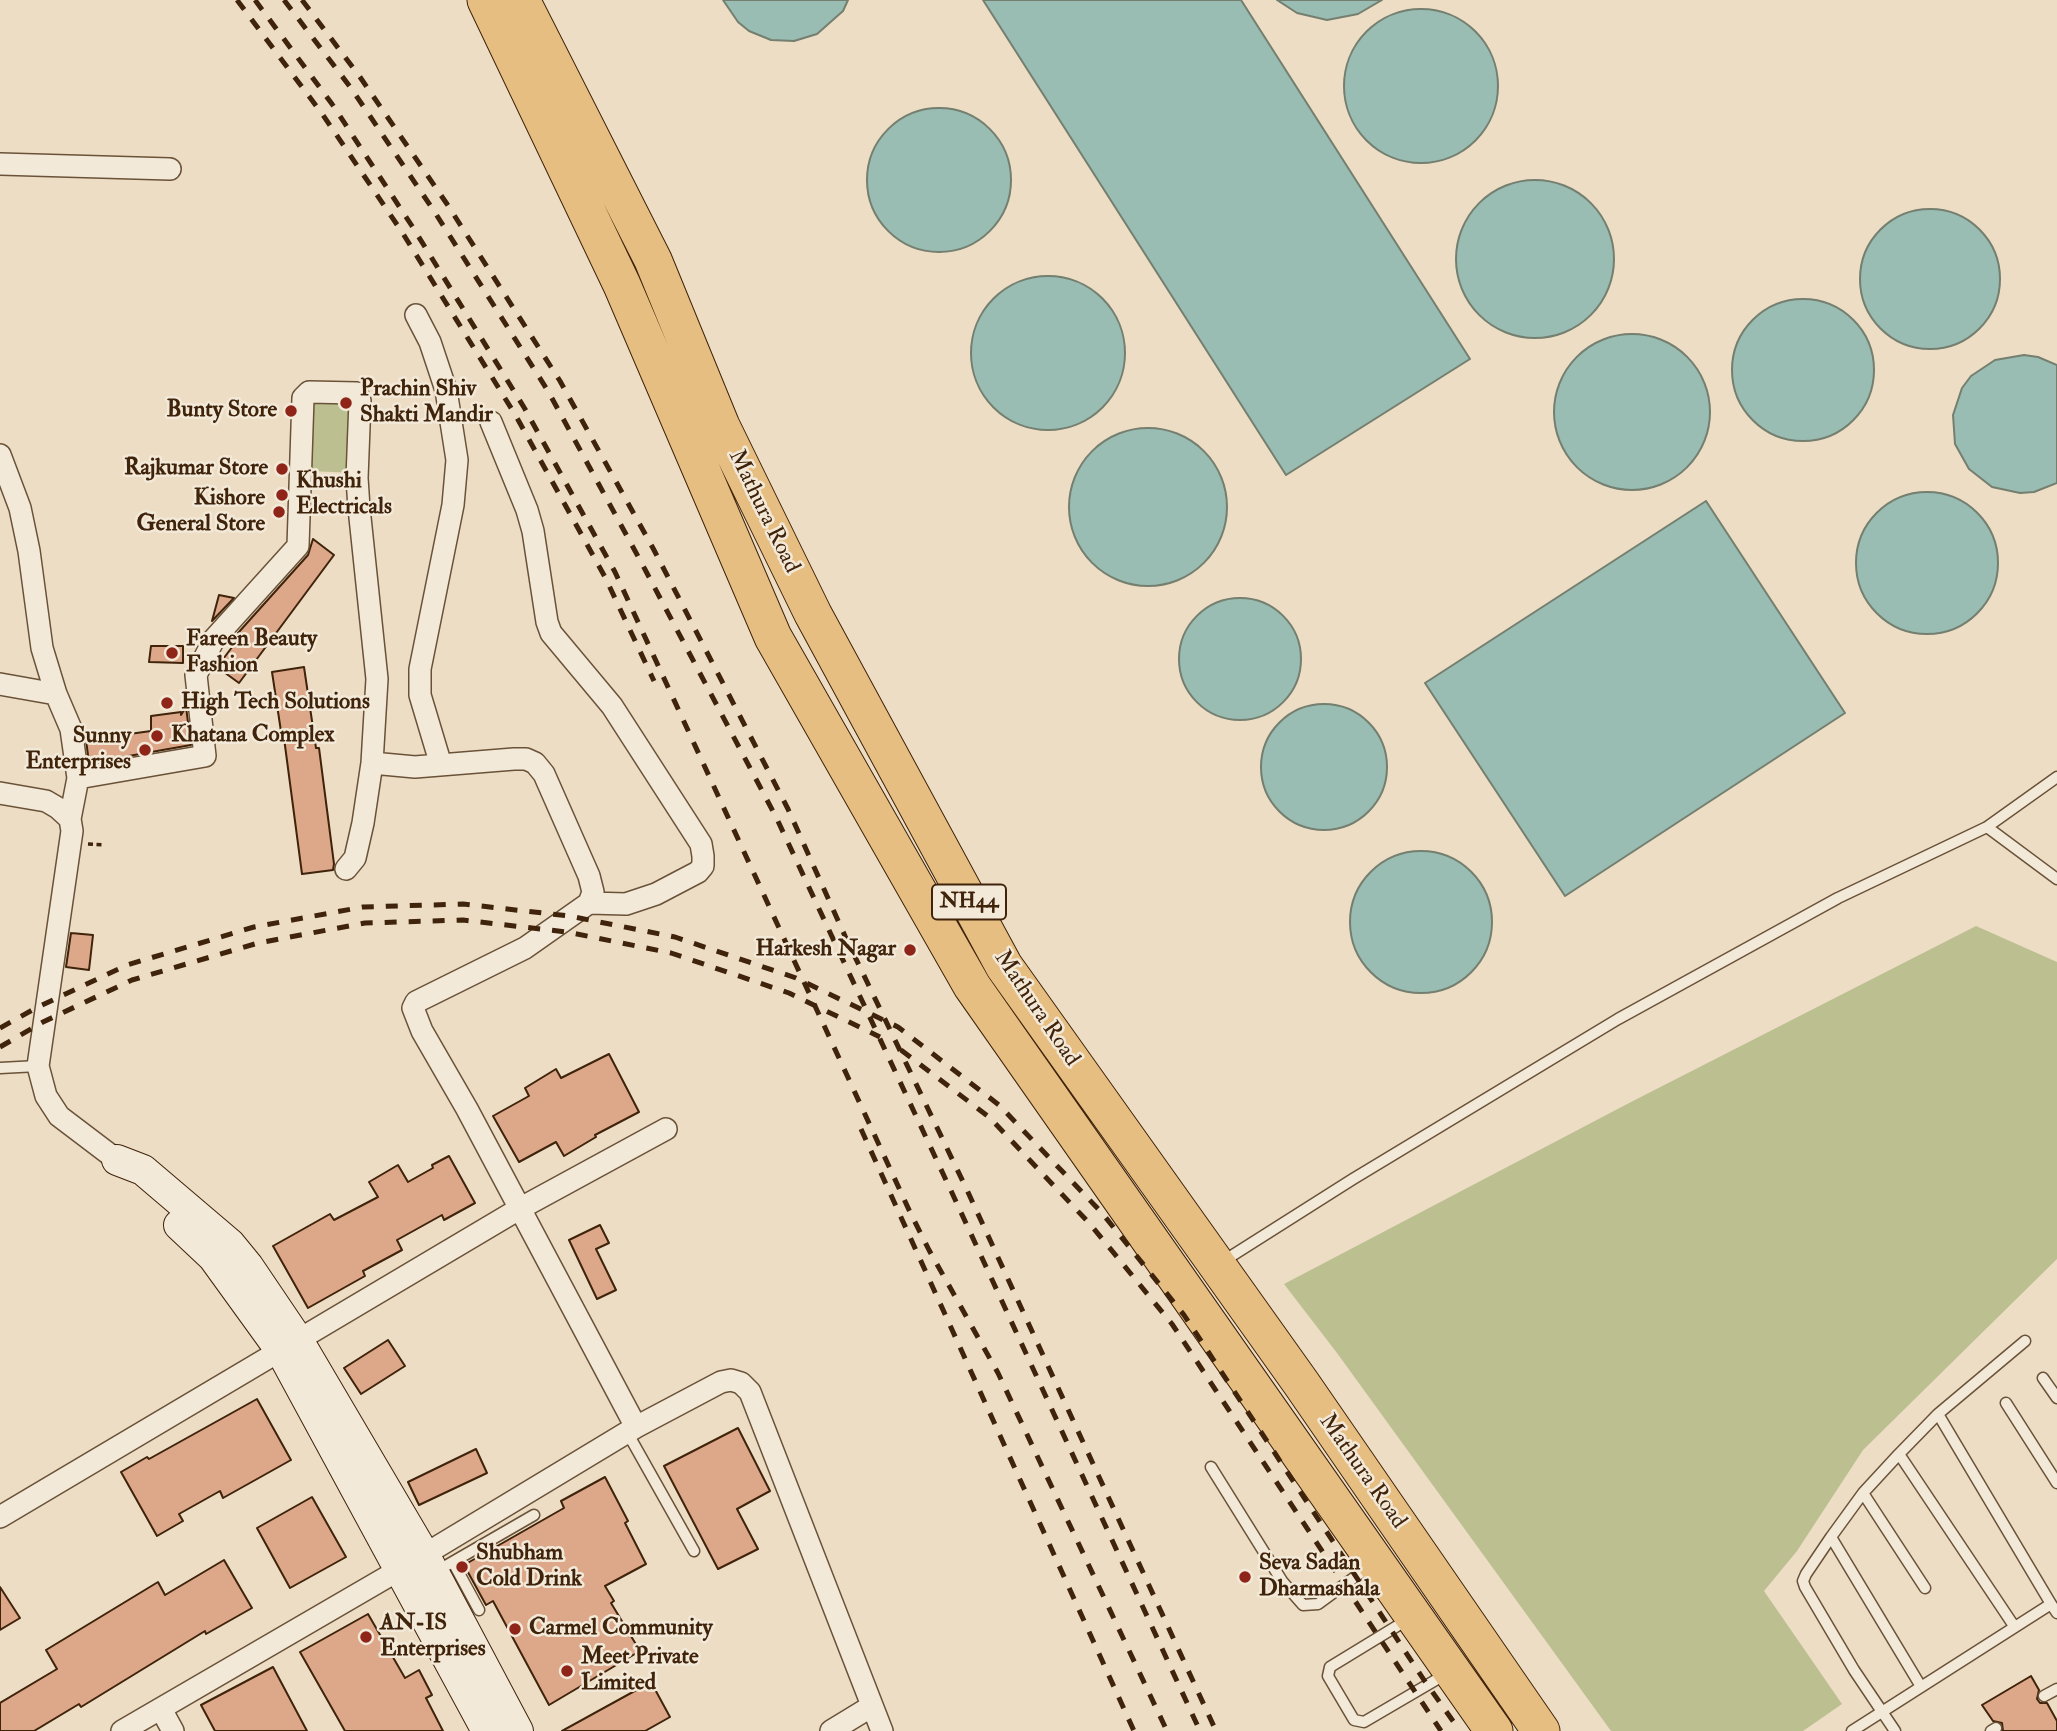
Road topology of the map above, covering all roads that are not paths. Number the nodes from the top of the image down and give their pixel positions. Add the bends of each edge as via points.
1 (486, 0) edge
2 (521, 0) edge
3 (0, 164) edge
4 (170, 169) dead end
5 (416, 315) dead end
6 (491, 422) dead end
7 (0, 455) edge
8 (0, 684) edge
9 (56, 694) junction
10 (372, 763) junction
11 (441, 765) junction
12 (78, 778) junction
13 (2057, 778) edge
14 (0, 793) edge
15 (70, 819) junction
16 (1987, 827) junction
17 (346, 869) dead end
18 (2057, 880) edge
19 (589, 902) junction
20 (38, 1066) junction
21 (1, 1069) edge
22 (666, 1129) dead end
23 (117, 1160) joint
24 (519, 1209) junction
25 (1217, 1265) junction
26 (2025, 1340) dead end
27 (290, 1345) junction
28 (2043, 1378) dead end
29 (2055, 1393) edge
30 (2006, 1403) dead end
31 (1938, 1414) junction
32 (632, 1429) junction
33 (1899, 1454) junction
34 (1211, 1467) dead end
35 (2057, 1483) edge
36 (1863, 1493) junction
37 (534, 1514) dead end
38 (0, 1517) edge
39 (1830, 1537) junction
40 (694, 1551) dead end
41 (1377, 1562) junction
42 (437, 1563) junction
43 (399, 1570) junction
44 (1925, 1588) dead end
45 (2054, 1608) edge
46 (479, 1610) dead end
47 (1415, 1615) junction
48 (2014, 1626) junction
49 (1451, 1671) junction
50 (1920, 1685) junction
51 (2057, 1689) edge
52 (2044, 1696) dead end
53 (872, 1706) junction
54 (161, 1709) junction
55 (1881, 1712) junction
56 (122, 1731) edge
57 (173, 1731) edge
58 (487, 1731) edge
59 (518, 1731) edge
60 (831, 1731) edge
61 (882, 1731) edge
62 (1494, 1731) edge
63 (1541, 1731) edge
64 (1852, 1731) edge
65 (1895, 1731) edge

1 - 41 highway, Mathura Road / NH44 via 622,285 773,637 980,998
2 - 25 highway, Mathura Road / NH44 via 653,260 721,426 813,614 1004,966
3 - 4 street
5 - 11 street via 446,390 457,460 453,505 420,669 420,695
6 - 19 street via 533,531 551,633 612,706 701,844 703,866 698,872 656,894 626,904
7 - 9 street via 20,508 42,648
8 - 9 street
9 - 12 street via 71,729
10 - 11 street
10 - 12 street via 377,678 357,478 360,401 356,393 309,392 302,401 298,546 214,639 196,675 205,756
10 - 17 street via 355,858
11 - 19 street via 514,759 535,764 544,774 589,876 593,892
12 - 15 street
13 - 16 lane
14 - 15 street via 46,801
15 - 20 street via 72,831
16 - 18 lane
16 - 25 lane via 1838,898 1618,1020
19 - 24 street via 525,948 416,1002 413,1008
20 - 21 lane
20 - 23 street via 46,1096 59,1116
22 - 24 street
23 - 27 street via 129,1179 213,1257
24 - 27 street
24 - 32 street
25 - 63 highway, Mathura Road / NH44
26 - 31 lane
27 - 38 street
27 - 42 street
27 - 43 street
28 - 29 lane
30 - 35 lane
31 - 33 lane
31 - 45 lane
32 - 40 lane
32 - 42 street
32 - 53 street via 722,1382 731,1380 750,1392
33 - 36 lane
33 - 48 lane
34 - 41 lane via 1282,1581 1303,1605 1318,1604
36 - 39 lane
36 - 44 lane
37 - 42 lane
39 - 50 lane
39 - 55 lane via 1803,1581
41 - 47 highway, Mathura Road / NH44
42 - 43 street
42 - 46 lane
42 - 59 street
43 - 54 street
43 - 58 street
45 - 48 lane
47 - 49 highway, Mathura Road / NH44
47 - 49 lane via 1330,1667 1328,1676 1354,1720 1364,1722
48 - 50 lane
49 - 62 highway, Mathura Road / NH44
50 - 55 lane
51 - 52 lane
53 - 60 street
53 - 61 street
54 - 56 street
54 - 57 street
55 - 64 lane
55 - 65 lane

